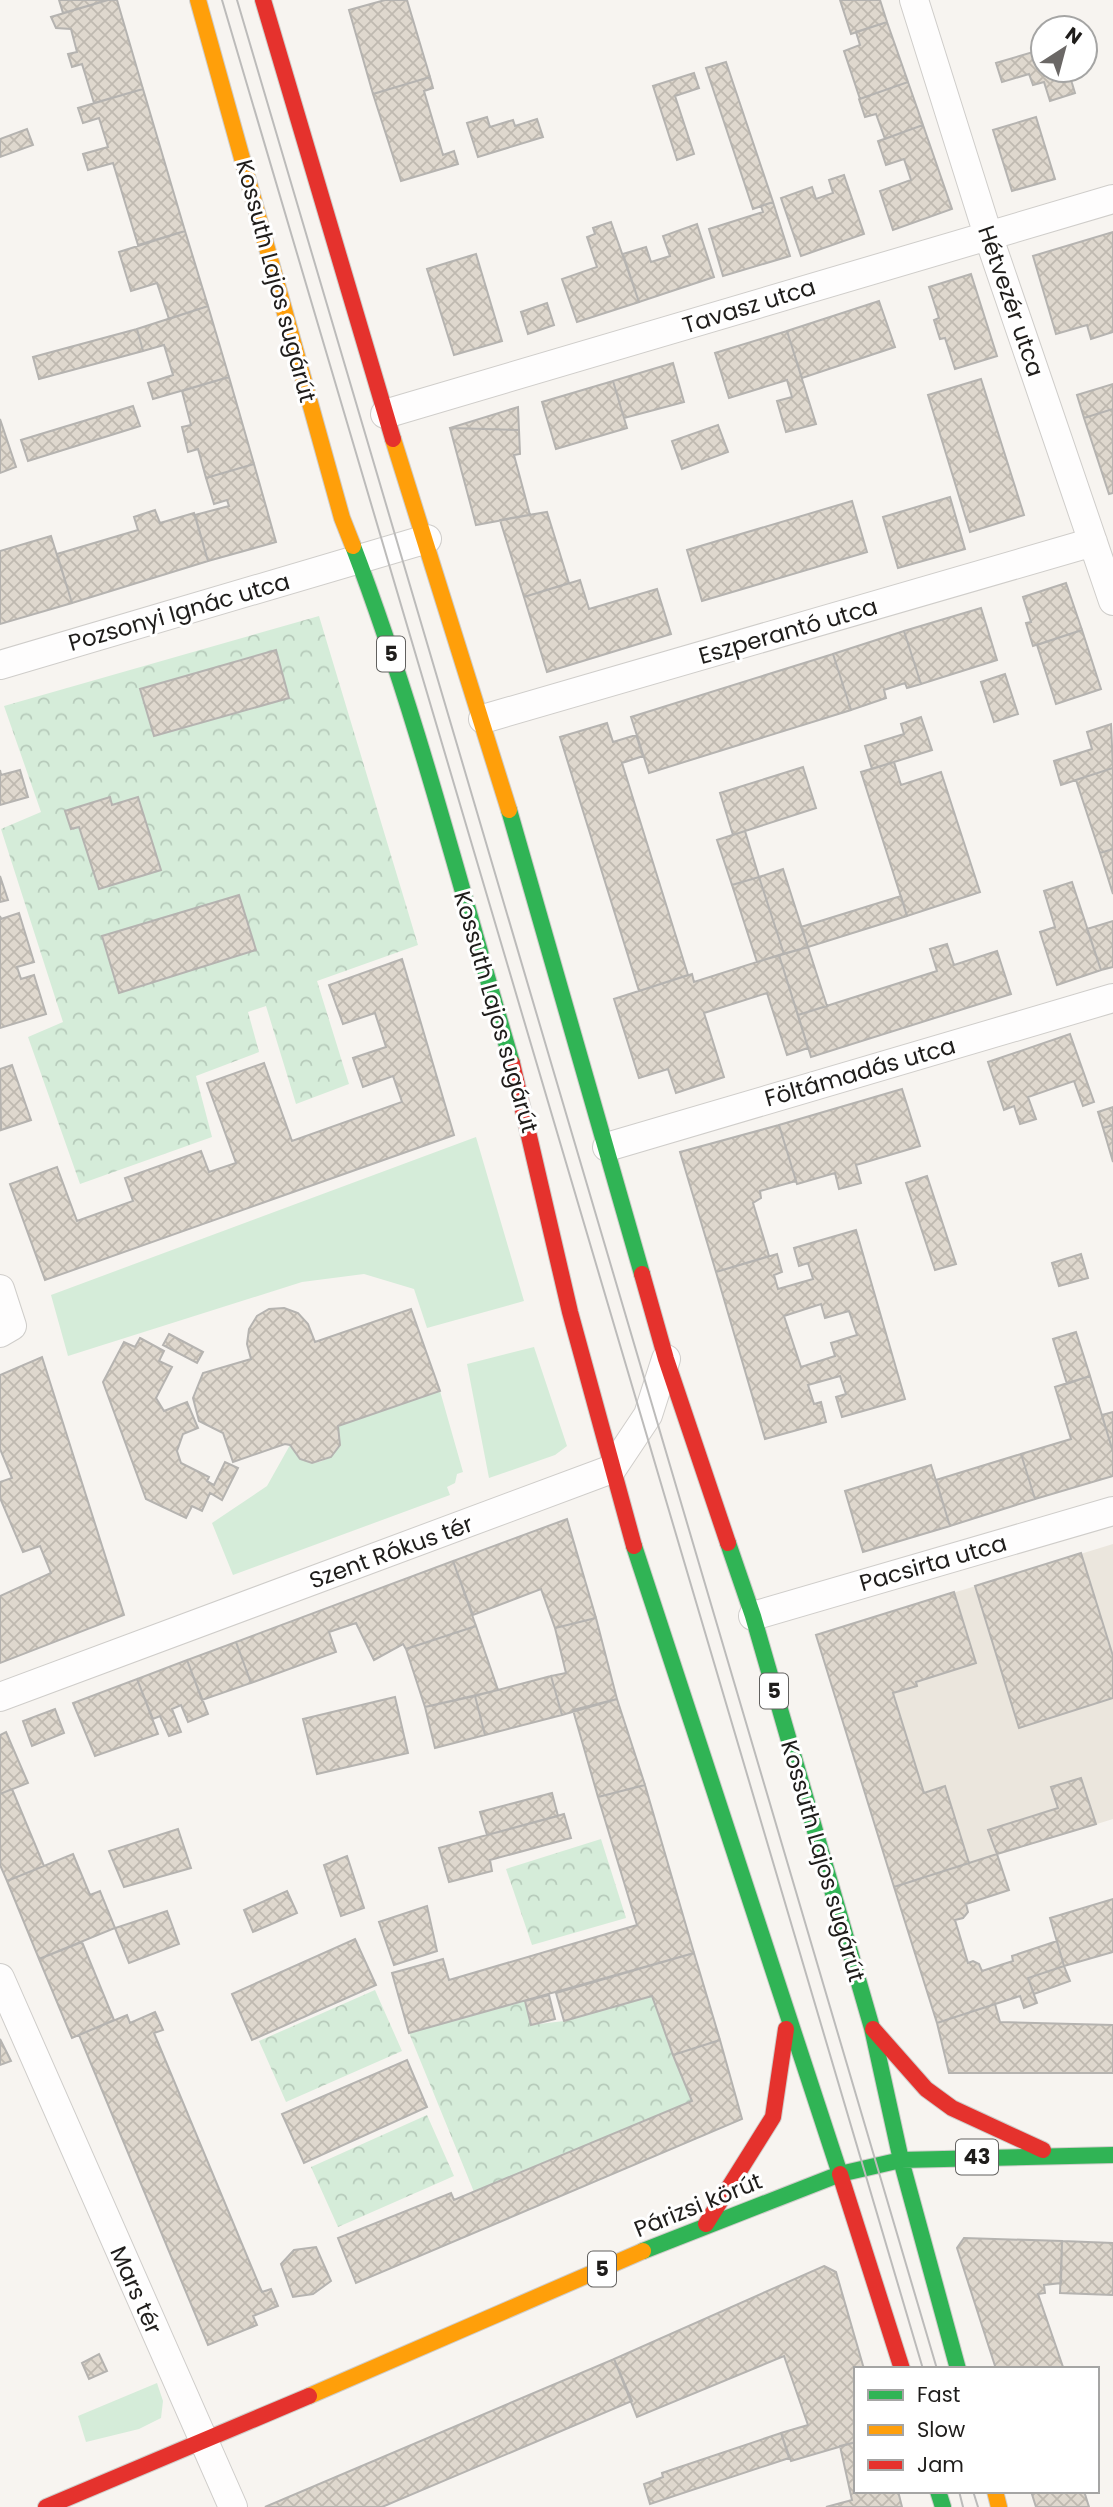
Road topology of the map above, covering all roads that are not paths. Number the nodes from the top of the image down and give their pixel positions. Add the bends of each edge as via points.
1 (198, 0) edge
2 (263, 0) edge
3 (914, 0) edge
4 (1113, 199) edge
5 (988, 235) junction
6 (385, 414) junction
7 (427, 539) junction
8 (1093, 542) junction
9 (359, 560) junction
10 (1113, 601) edge
11 (0, 665) edge
12 (483, 719) junction
13 (1113, 998) edge
14 (607, 1147) junction
15 (0, 1289) edge
16 (6, 1330) edge
17 (666, 1359) junction
18 (612, 1469) junction
19 (1113, 1511) edge
20 (753, 1616) junction
21 (0, 1697) edge
22 (0, 1978) edge
23 (787, 2013) junction
24 (872, 2028) junction
25 (1052, 2154) junction
26 (1113, 2155) edge
27 (901, 2160) junction
28 (840, 2174) junction
29 (706, 2224) junction
30 (901, 2367) edge
31 (957, 2367) edge
32 (206, 2441) junction
33 (46, 2507) edge
34 (233, 2507) edge

1 - 9 main road, Kossuth Lajos sugárút / 5 via 342,518
2 - 6 main road, Kossuth Lajos sugárút / 5
3 - 5 street, Hétvezér utca
4 - 5 street, Tavasz utca
5 - 6 street, Tavasz utca
5 - 8 street, Hétvezér utca
6 - 7 main road, Kossuth Lajos sugárút / 5
7 - 9 street
7 - 12 main road, Kossuth Lajos sugárút / 5
8 - 10 street, Hétvezér utca
8 - 12 street, Eszperantó utca
9 - 11 street, Pozsonyi Ignác utca
9 - 18 main road, Kossuth Lajos sugárút / 5 via 523,1097 570,1312
12 - 14 main road, Kossuth Lajos sugárút / 5
13 - 14 street, Föltámadás utca
14 - 17 main road, Kossuth Lajos sugárút / 5
15 - 16 street
17 - 18 street via 648,1415
17 - 20 main road, Kossuth Lajos sugárút / 5
18 - 21 street, Szent Rókus tér
18 - 23 main road, Kossuth Lajos sugárút / 5
19 - 20 street, Pacsirta utca
20 - 24 main road, Kossuth Lajos sugárút / 5
22 - 32 street, Mars tér
23 - 28 main road, Kossuth Lajos sugárút / 5
23 - 29 main road, 5 via 773,2117
24 - 25 main road via 926,2089 952,2108
24 - 27 main road, Kossuth Lajos sugárút / 5
25 - 26 main road, Párizsi körút / 43
25 - 27 main road, Párizsi körút / 43
27 - 28 main road, Párizsi körút / 5
27 - 31 main road, Kossuth Lajos sugárút
28 - 29 main road, Párizsi körút / 5
28 - 30 main road, Kossuth Lajos sugárút
29 - 32 main road, Párizsi körút / 5
32 - 33 main road, 5
32 - 34 street, Mars tér

